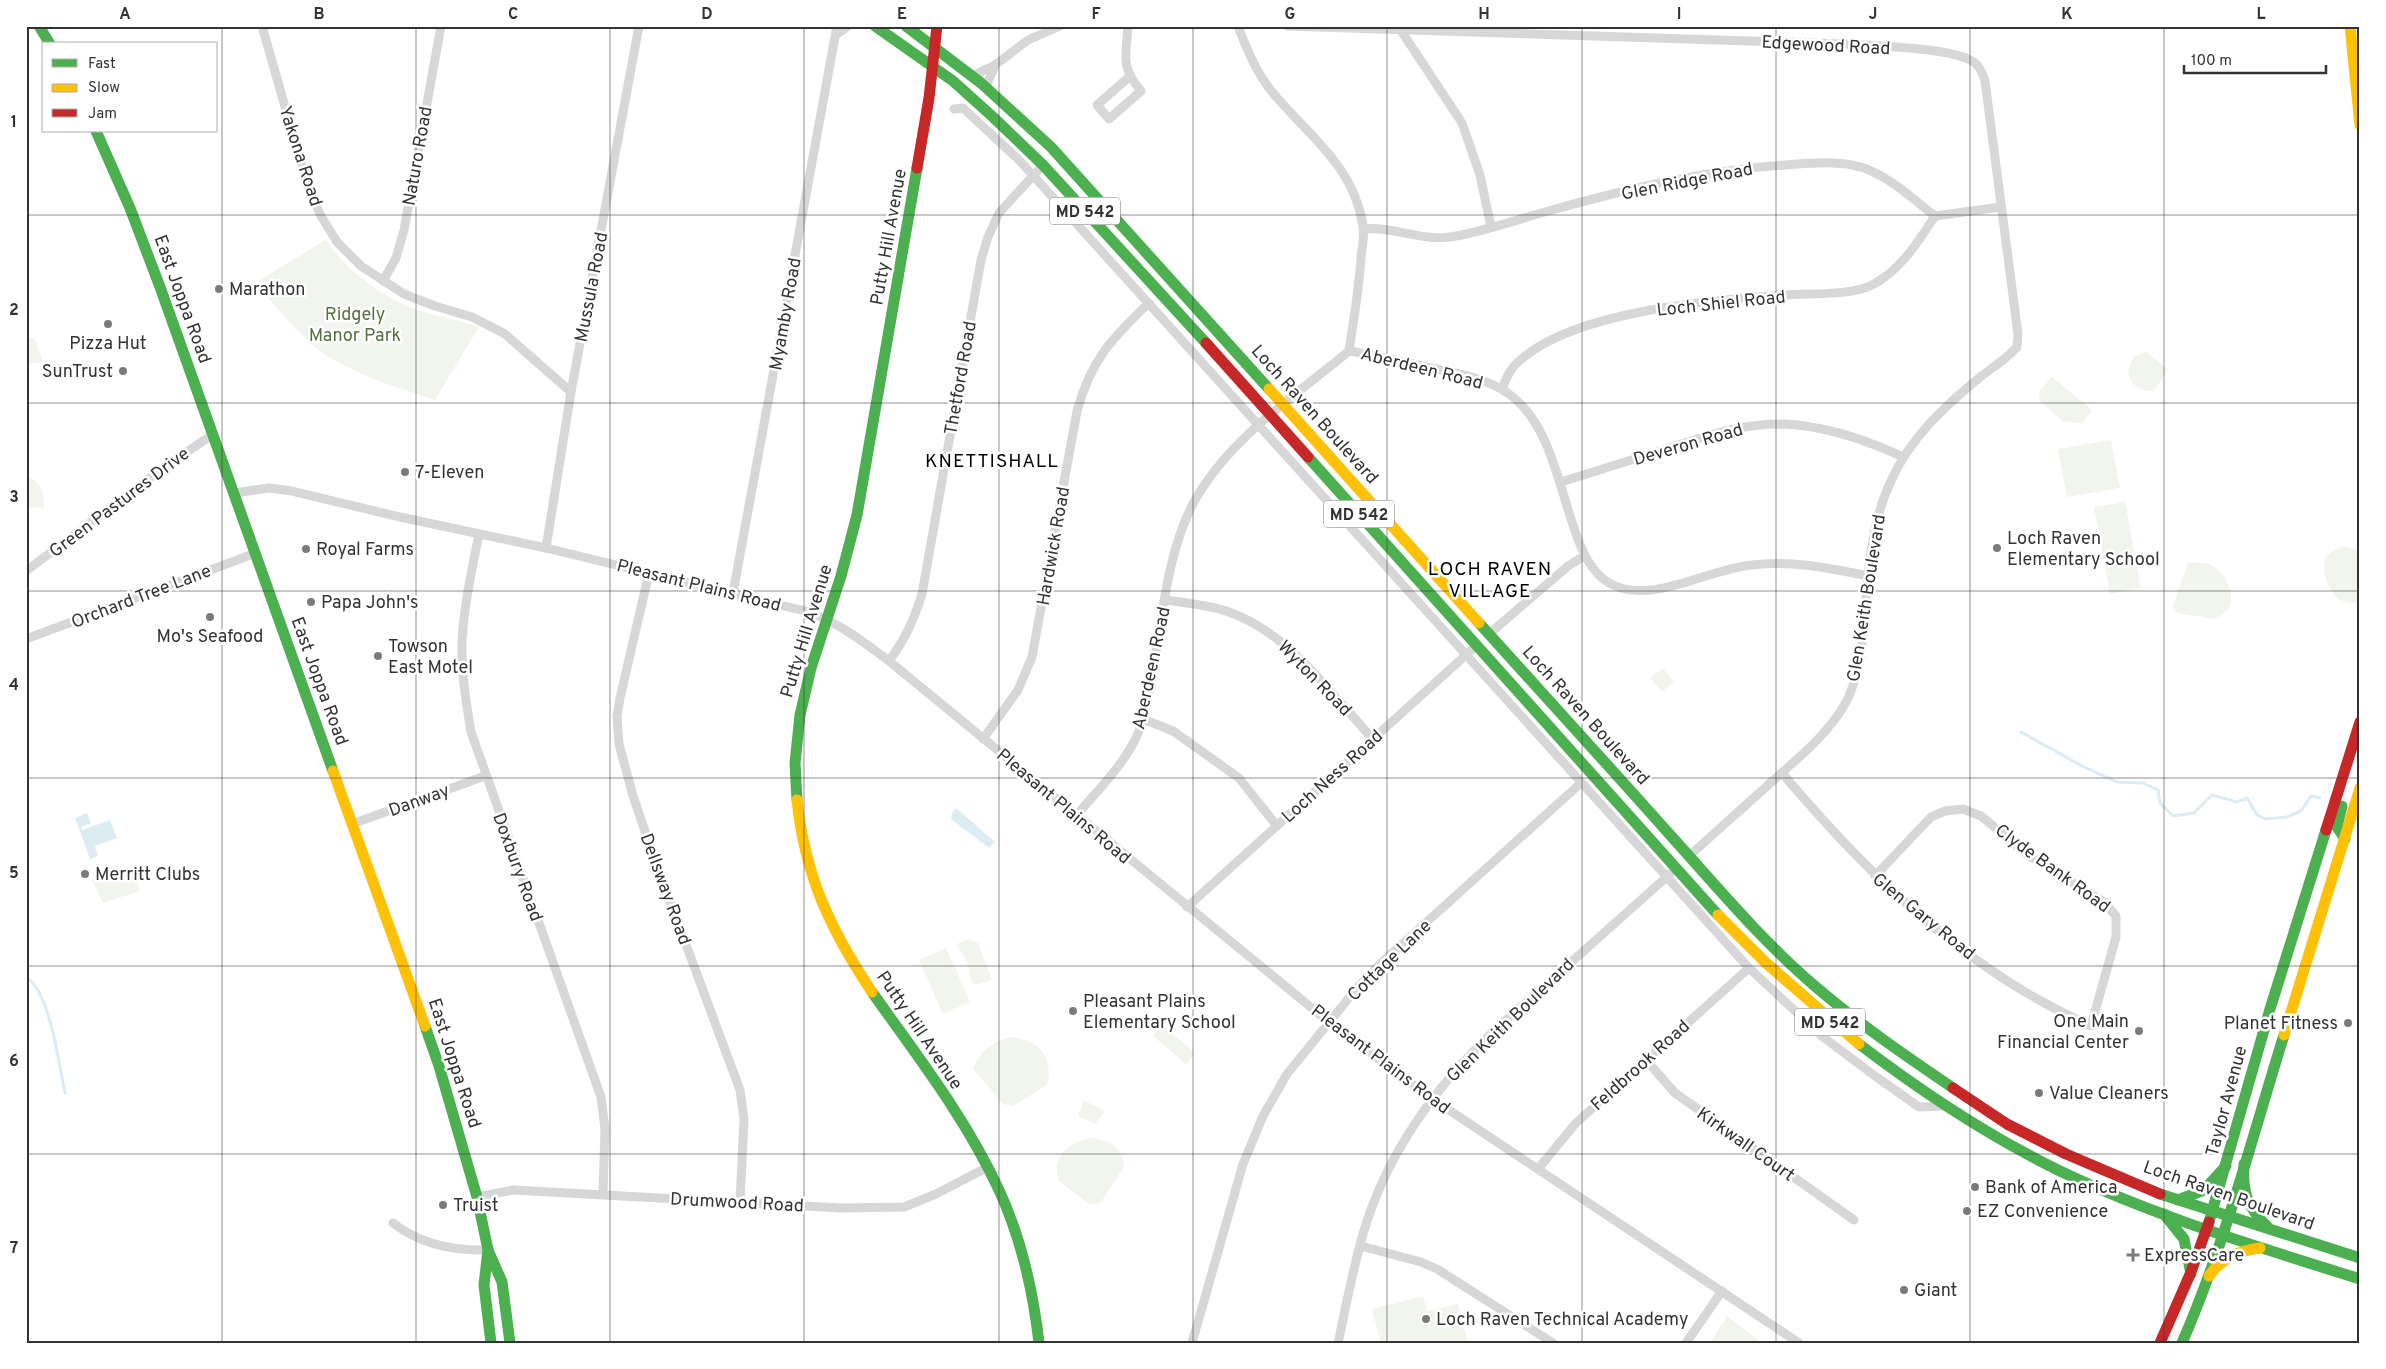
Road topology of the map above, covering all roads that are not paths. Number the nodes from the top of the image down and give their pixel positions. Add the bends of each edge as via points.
1 (39, 26) edge
2 (262, 26) edge
3 (440, 26) edge
4 (639, 26) edge
5 (848, 26) edge
6 (874, 26) edge
7 (906, 26) edge
8 (937, 26) edge
9 (1060, 26) edge
10 (1128, 26) edge
11 (1238, 26) edge
12 (1287, 26) edge
13 (2350, 26) edge
14 (1399, 28) edge
15 (837, 30) edge
16 (49, 42) edge
17 (936, 47) junction
18 (995, 65) junction
19 (934, 66) junction
20 (972, 76) junction
21 (1129, 77) junction
22 (986, 87) junction
23 (954, 109) dead end
24 (2360, 125) edge
25 (96, 132) edge
26 (1043, 165) junction
27 (1033, 175) junction
28 (2001, 207) junction
29 (1936, 216) junction
30 (1491, 227) junction
31 (1364, 228) junction
32 (382, 281) junction
33 (1149, 303) junction
34 (1349, 351) junction
35 (1502, 390) junction
36 (572, 392) junction
37 (1284, 405) junction
38 (1271, 416) junction
39 (1259, 425) junction
40 (213, 434) junction
41 (1903, 456) junction
42 (1561, 482) junction
43 (234, 493) junction
44 (479, 534) junction
45 (546, 548) junction
46 (256, 553) junction
47 (1584, 556) junction
48 (26, 571) edge
49 (649, 573) junction
50 (1868, 576) junction
51 (733, 594) junction
52 (1166, 600) junction
53 (826, 619) junction
54 (1489, 634) junction
55 (26, 640) edge
56 (1477, 645) junction
57 (1466, 655) junction
58 (888, 661) junction
59 (1143, 719) junction
60 (2360, 722) edge
61 (983, 738) junction
62 (1373, 739) junction
63 (2346, 765) junction
64 (1782, 774) junction
65 (486, 776) junction
66 (1581, 783) junction
67 (2360, 788) edge
68 (1076, 816) junction
69 (352, 824) junction
70 (1277, 826) junction
71 (2345, 839) junction
72 (1690, 856) junction
73 (1676, 867) junction
74 (1874, 876) junction
75 (1666, 877) junction
76 (1188, 907) junction
77 (1749, 968) junction
78 (1329, 1022) junction
79 (2091, 1026) joint
80 (1646, 1060) junction
81 (1431, 1098) junction
82 (1945, 1106) junction
83 (2244, 1164) junction
84 (2226, 1166) junction
85 (988, 1167) junction
86 (1538, 1168) junction
87 (603, 1194) junction
88 (477, 1197) junction
89 (2178, 1200) junction
90 (740, 1202) junction
91 (2212, 1211) junction
92 (2164, 1214) junction
93 (2228, 1216) junction
94 (1854, 1220) dead end
95 (394, 1223) dead end
96 (2206, 1228) junction
97 (2269, 1228) junction
98 (2222, 1234) junction
99 (1361, 1246) junction
100 (2265, 1248) junction
101 (488, 1250) junction
102 (2360, 1258) edge
103 (2191, 1274) junction
104 (2209, 1276) junction
105 (2360, 1279) edge
106 (1722, 1291) junction
107 (491, 1343) edge
108 (510, 1343) edge
109 (1039, 1343) edge
110 (1192, 1343) edge
111 (1338, 1343) edge
112 (1553, 1343) edge
113 (1686, 1343) edge
114 (1799, 1343) edge
115 (2160, 1343) edge
116 (2182, 1343) edge

1 - 16 main road
2 - 32 street, Yakona Road via 307,184 321,216 348,254
3 - 32 street, Naturo Road via 404,230 396,258
4 - 36 street, Mussula Road
5 - 15 street, Myamby Road
6 - 19 main road, Loch Raven Boulevard / MD 542
7 - 17 main road, Loch Raven Boulevard / MD 542
8 - 17 main road, Putty Hill Avenue
9 - 18 street via 1028,40
10 - 21 street via 1125,64
11 - 31 street via 1254,63 1272,92 1336,162 1360,209
12 - 14 street, Edgewood Road
13 - 24 main road
14 - 28 street, Edgewood Road via 1844,44 1957,56 1976,64 1983,75
14 - 30 street via 1462,123 1480,175
15 - 51 street, Myamby Road
17 - 19 main road, Putty Hill Avenue
17 - 20 main road, Loch Raven Boulevard / MD 542
18 - 20 street
18 - 22 street
19 - 26 main road, Loch Raven Boulevard / MD 542 via 993,116
19 - 53 main road, Putty Hill Avenue via 857,515
20 - 22 main road, Loch Raven Boulevard / MD 542
21 - 21 street via 1141,91 1109,119 1097,105
22 - 37 main road, Loch Raven Boulevard / MD 542 via 1051,147
23 - 27 street via 963,108
25 - 40 main road, East Joppa Road via 138,228
26 - 27 street, Thetford Road
26 - 38 main road, Loch Raven Boulevard / MD 542
27 - 33 street
27 - 58 street, Thetford Road via 999,212 988,236 981,260 922,594 906,638
28 - 29 street
28 - 41 street, Glen Keith Boulevard via 2017,347 1957,396
29 - 30 street, Glen Ridge Road via 1881,176 1862,168 1827,163 1710,174 1554,209
29 - 35 street, Loch Shiel Road via 1897,266 1870,286 1657,309 1608,319 1559,336 1535,349 1514,366
30 - 31 street, Glen Ridge Road via 1448,237
31 - 34 street
32 - 36 street, Yakona Road via 414,298 472,317 505,334
33 - 39 street
33 - 61 street, Hardwick Road via 1106,347 1088,376 1077,411 1032,656 1018,690
34 - 35 street, Aberdeen Road via 1465,376
34 - 37 street, Aberdeen Road
35 - 42 street, Aberdeen Road via 1538,427
36 - 45 street, Mussula Road
37 - 38 street, Aberdeen Road
37 - 54 main road, Loch Raven Boulevard / MD 542
38 - 39 street, Aberdeen Road
38 - 56 main road, Loch Raven Boulevard / MD 542
39 - 52 street, Aberdeen Road via 1225,458 1195,501 1180,534
39 - 57 street
40 - 43 main road, East Joppa Road
40 - 48 street, Green Pastures Drive
41 - 42 street, Deveron Road via 1871,442 1816,428 1748,426
41 - 50 street, Glen Keith Boulevard via 1879,512
42 - 47 street, Aberdeen Road
43 - 44 street, Pleasant Plains Road via 278,488
43 - 46 main road, East Joppa Road
44 - 45 street, Pleasant Plains Road
44 - 65 street, Doxbury Road via 466,599 462,642 471,732
45 - 49 street, Pleasant Plains Road
46 - 55 street, Orchard Tree Lane
46 - 69 main road, East Joppa Road
47 - 50 street, Aberdeen Road via 1600,577 1632,591 1653,590 1751,565 1793,564
47 - 54 street
49 - 51 street, Pleasant Plains Road
49 - 90 street, Dellsway Road via 620,698 617,732 633,796 659,872 740,1090 744,1119
50 - 64 street, Glen Keith Boulevard via 1860,653 1849,696 1823,736
51 - 53 street, Pleasant Plains Road
52 - 59 street, Aberdeen Road
52 - 62 street, Wyton Road via 1227,611 1271,633 1297,656
53 - 58 street, Pleasant Plains Road
53 - 85 main road, Putty Hill Avenue via 803,697 795,761 798,819 814,882 827,917 846,952 967,1130
54 - 56 main road
54 - 72 main road, Loch Raven Boulevard / MD 542
56 - 57 street, Loch Ness Road
56 - 73 main road, Loch Raven Boulevard / MD 542
57 - 62 street, Loch Ness Road
57 - 66 street
58 - 61 street, Pleasant Plains Road
59 - 68 street, Aberdeen Road via 1125,755
59 - 70 street via 1174,731 1239,778
60 - 63 main road, Taylor Avenue
61 - 68 street, Pleasant Plains Road
62 - 70 street, Loch Ness Road
63 - 71 main road via 2348,787 2338,821
63 - 84 main road, Taylor Avenue via 2274,993
64 - 72 street, Glen Keith Boulevard
64 - 74 street, Glen Gary Road
65 - 69 street, Danway
65 - 87 street, Doxbury Road via 601,1096 605,1129
66 - 75 street
66 - 78 street, Cottage Lane via 1380,964
67 - 71 main road, Taylor Avenue
68 - 76 street, Pleasant Plains Road
69 - 88 main road, East Joppa Road via 439,1066
70 - 76 street, Loch Ness Road
71 - 83 main road, Taylor Avenue
72 - 73 main road
72 - 89 main road, Loch Raven Boulevard / MD 542 via 1815,986 1908,1058 1968,1100 2036,1140
73 - 75 street, Glen Keith Boulevard
73 - 82 main road, Loch Raven Boulevard / MD 542 via 1749,948 1814,1009 1879,1061
74 - 79 street, Glen Gary Road via 1905,905 1972,957 2026,992
74 - 79 street, Clyde Bank Road via 1931,816 1963,809 1981,816 2030,856 2104,902 2116,916 2116,937
75 - 77 street
75 - 81 street, Glen Keith Boulevard via 1488,1036
76 - 78 street, Pleasant Plains Road
77 - 80 street, Feldbrook Road
77 - 82 street via 1823,1037 1882,1082 1919,1107
78 - 81 street, Pleasant Plains Road
78 - 110 street, Cottage Lane via 1287,1074 1252,1140
80 - 86 street, Feldbrook Road via 1576,1123
80 - 94 street, Kirkwall Court via 1675,1093
81 - 86 street, Pleasant Plains Road
81 - 99 street, Glen Keith Boulevard via 1389,1167
82 - 92 main road, Loch Raven Boulevard / MD 542 via 2053,1167
83 - 93 main road, Taylor Avenue
83 - 97 main road via 2248,1207
84 - 89 main road via 2204,1190
84 - 91 main road, Taylor Avenue
85 - 90 street, Drumwood Road via 904,1207 841,1208
85 - 109 main road, Putty Hill Avenue via 1012,1218 1024,1254
86 - 106 street, Pleasant Plains Road
87 - 88 street, Drumwood Road via 513,1190
87 - 90 street, Drumwood Road
88 - 101 main road, East Joppa Road
89 - 91 main road, Loch Raven Boulevard / MD 542
91 - 93 main road, Loch Raven Boulevard / MD 542
91 - 96 main road, Taylor Avenue
92 - 96 main road, Loch Raven Boulevard / MD 542
92 - 103 main road via 2184,1239
93 - 97 main road, Loch Raven Boulevard / MD 542
93 - 98 main road, Taylor Avenue
95 - 101 street via 413,1236 434,1243
96 - 98 main road, Loch Raven Boulevard / MD 542
96 - 103 main road, Taylor Avenue
97 - 102 main road, Loch Raven Boulevard / MD 542
98 - 100 main road, Loch Raven Boulevard / MD 542
98 - 104 main road, Taylor Avenue
99 - 111 street, Glen Keith Boulevard
99 - 112 street via 1437,1269
100 - 104 main road via 2232,1253 2216,1265
100 - 105 main road, Loch Raven Boulevard / MD 542
101 - 107 main road, East Joppa Road via 484,1285
101 - 108 main road, East Joppa Road via 502,1282
103 - 115 main road, Taylor Avenue
104 - 116 main road, Taylor Avenue
106 - 113 street
106 - 114 street, Pleasant Plains Road

